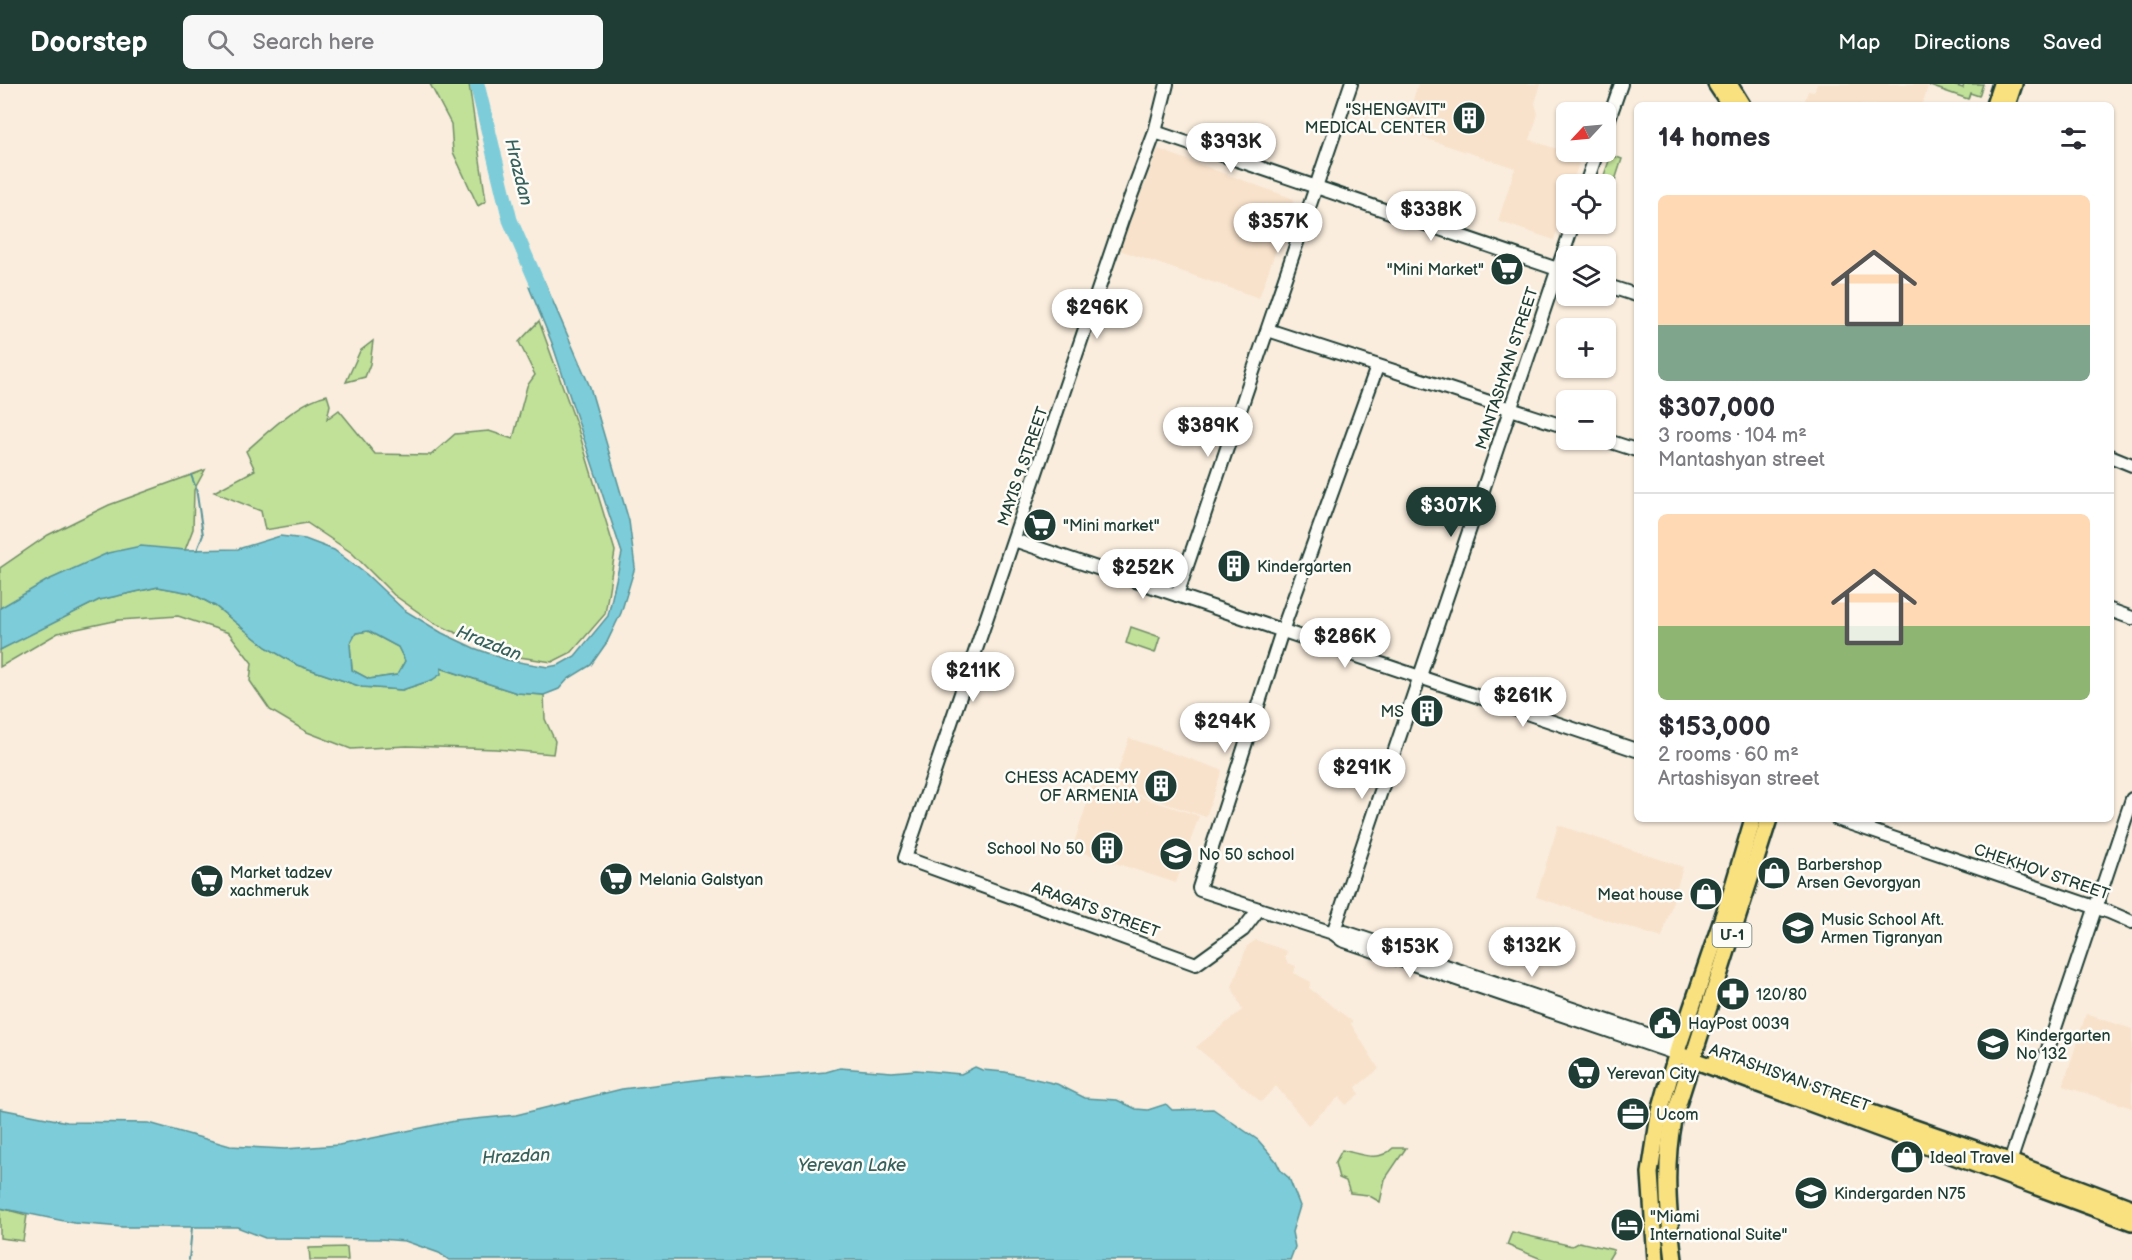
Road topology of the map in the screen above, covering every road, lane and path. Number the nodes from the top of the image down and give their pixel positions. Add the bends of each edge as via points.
1 (1167, 84) edge
2 (1351, 84) edge
3 (1621, 84) edge
4 (1716, 84) edge
5 (1729, 84) edge
6 (2001, 84) edge
7 (2014, 84) edge
8 (1615, 102) edge
9 (1728, 102) edge
10 (1740, 102) edge
11 (1995, 102) edge
12 (2008, 102) edge
13 (1155, 132) junction
14 (1316, 187) junction
15 (1556, 269) edge
16 (1556, 285) edge
17 (1616, 289) edge
18 (1634, 295) edge
19 (1268, 330) junction
20 (1377, 367) junction
21 (1511, 409) junction
22 (1556, 424) edge
23 (1616, 444) edge
24 (1634, 449) edge
25 (2114, 458) edge
26 (2132, 465) edge
27 (1014, 540) junction
28 (1177, 595) junction
29 (2114, 611) edge
30 (2132, 618) edge
31 (1282, 631) junction
32 (1419, 677) junction
33 (1634, 749) edge
34 (2132, 800) edge
35 (1752, 822) edge
36 (1768, 822) edge
37 (1846, 822) edge
38 (1856, 822) edge
39 (904, 858) joint
40 (2096, 905) junction
41 (1259, 909) junction
42 (2132, 918) edge
43 (2132, 922) edge
44 (1333, 933) junction
45 (1685, 1052) junction
46 (2008, 1168) junction
47 (2132, 1208) edge
48 (2132, 1222) edge
49 (1656, 1260) edge
50 (1674, 1260) edge

1 - 13 street, MAYIS 9 STREET
2 - 14 street
3 - 8 street
4 - 9 main road
5 - 10 main road
6 - 11 main road
7 - 12 main road
13 - 14 street
13 - 27 street, MAYIS 9 STREET
14 - 15 street
14 - 19 street
16 - 21 street, MANTASHYAN STREET
17 - 18 street
19 - 20 street
19 - 28 street
20 - 21 street
20 - 31 street
21 - 22 street
21 - 32 street, MANTASHYAN STREET
23 - 24 street
25 - 26 street
27 - 28 street
27 - 39 street, MAYIS 9 STREET
28 - 31 street
29 - 30 street
31 - 32 street
31 - 41 street, ARTASHISYAN STREET via 1199,888
32 - 33 street
32 - 44 street, MANTASHYAN STREET
34 - 40 street
35 - 45 main road, Մ-1
36 - 45 main road, Մ-1
37 - 40 street, CHEKHOV STREET
38 - 40 street, CHEKHOV STREET
39 - 41 street, ARAGATS STREET via 1196,964 1243,930
40 - 42 street, CHEKHOV STREET
40 - 43 street, CHEKHOV STREET
40 - 46 street
41 - 44 street, ARTASHISYAN STREET
44 - 45 street, ARTASHISYAN STREET via 1342,940 1505,990
45 - 46 main road, ARTASHISYAN STREET
45 - 49 main road, Մ-1 via 1659,1115 1650,1173
45 - 50 main road, Մ-1 via 1668,1144
46 - 47 main road, ARTASHISYAN STREET
46 - 48 main road, ARTASHISYAN STREET

